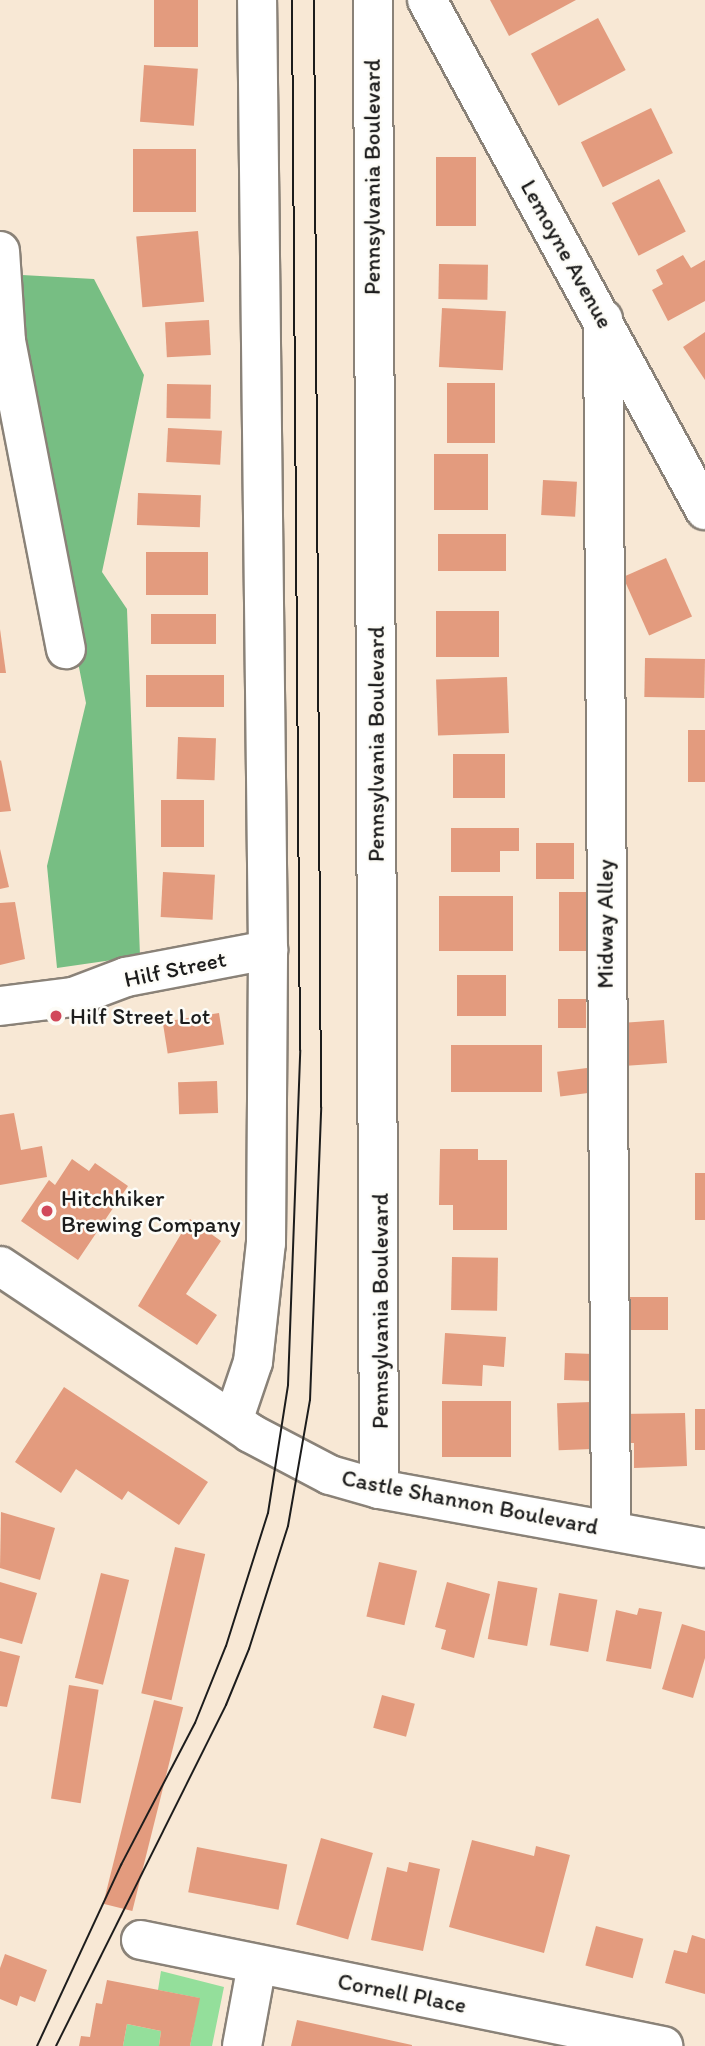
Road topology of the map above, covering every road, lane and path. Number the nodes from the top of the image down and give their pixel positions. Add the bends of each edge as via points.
1 (257, 0) edge
2 (373, 0) edge
3 (427, 0) edge
4 (0, 251) edge
5 (603, 318) junction
6 (705, 510) edge
7 (66, 649) dead end
8 (268, 950) junction
9 (0, 1006) edge
10 (1, 1274) edge
11 (233, 1421) junction
12 (379, 1489) junction
13 (611, 1530) junction
14 (705, 1548) edge
15 (141, 1940) dead end
16 (257, 1964) junction
17 (242, 2046) edge
18 (663, 2046) edge

1 - 8 street
2 - 12 street, Pennsylvania Boulevard
3 - 5 street, Lemoyne Avenue
4 - 7 street via 6,341
5 - 6 street, Lemoyne Avenue
5 - 13 street, Midway Alley
8 - 9 street, Hilf Street via 126,977 73,997
8 - 11 street via 262,1297 253,1362
10 - 11 street, Castle Shannon Boulevard
11 - 12 street, Castle Shannon Boulevard via 295,1459
12 - 13 street, Castle Shannon Boulevard
13 - 14 street, Castle Shannon Boulevard
15 - 16 street, Cornell Place
16 - 17 street
16 - 18 street, Cornell Place

